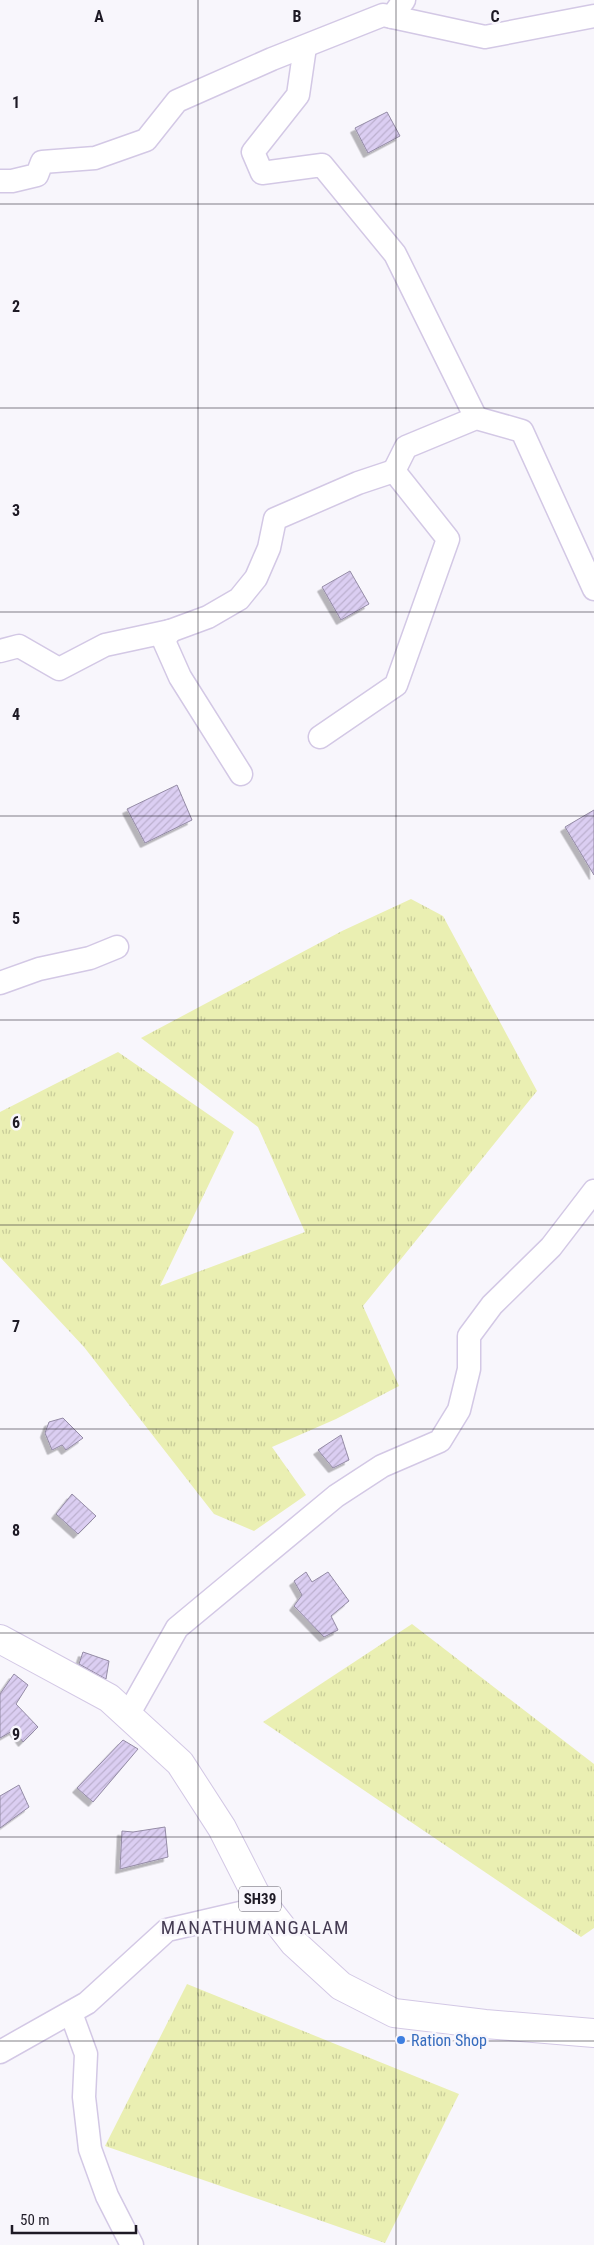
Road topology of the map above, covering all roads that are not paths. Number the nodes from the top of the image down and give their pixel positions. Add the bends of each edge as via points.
1 (398, 8) edge
2 (594, 16) edge
3 (305, 46) junction
4 (0, 181) edge
5 (476, 418) junction
6 (394, 471) junction
7 (594, 590) edge
8 (170, 631) junction
9 (0, 651) edge
10 (320, 736) dead end
11 (241, 774) dead end
12 (118, 947) dead end
13 (0, 983) edge
14 (594, 1191) edge
15 (0, 1639) edge
16 (128, 1715) junction
17 (266, 1907) junction
18 (71, 2013) junction
19 (594, 2033) edge
20 (0, 2052) edge
21 (132, 2245) edge

1 - 2 street via 485,37
1 - 3 street
3 - 4 street via 177,101 146,140 95,158 42,162 37,175
3 - 5 street via 298,95 253,152 262,173 322,165 395,254
5 - 6 street via 406,447
5 - 7 street via 522,430
6 - 8 street via 275,519 269,548 256,578 239,599
6 - 10 street via 448,538 396,685
8 - 9 street via 105,645 59,669 19,646
8 - 11 street via 164,641 180,677
12 - 13 street
14 - 16 street via 551,1247 492,1305 469,1336 469,1369 459,1410 440,1441 382,1466 336,1496 177,1628
15 - 16 main road, SH39 via 109,1698
16 - 17 main road, SH39 via 180,1763 222,1828 255,1893
17 - 18 street via 167,1930 87,2003
17 - 19 main road, SH39 via 294,1943 341,1986 394,2012
18 - 20 street
18 - 21 street via 86,2054 84,2097 90,2149 107,2196

